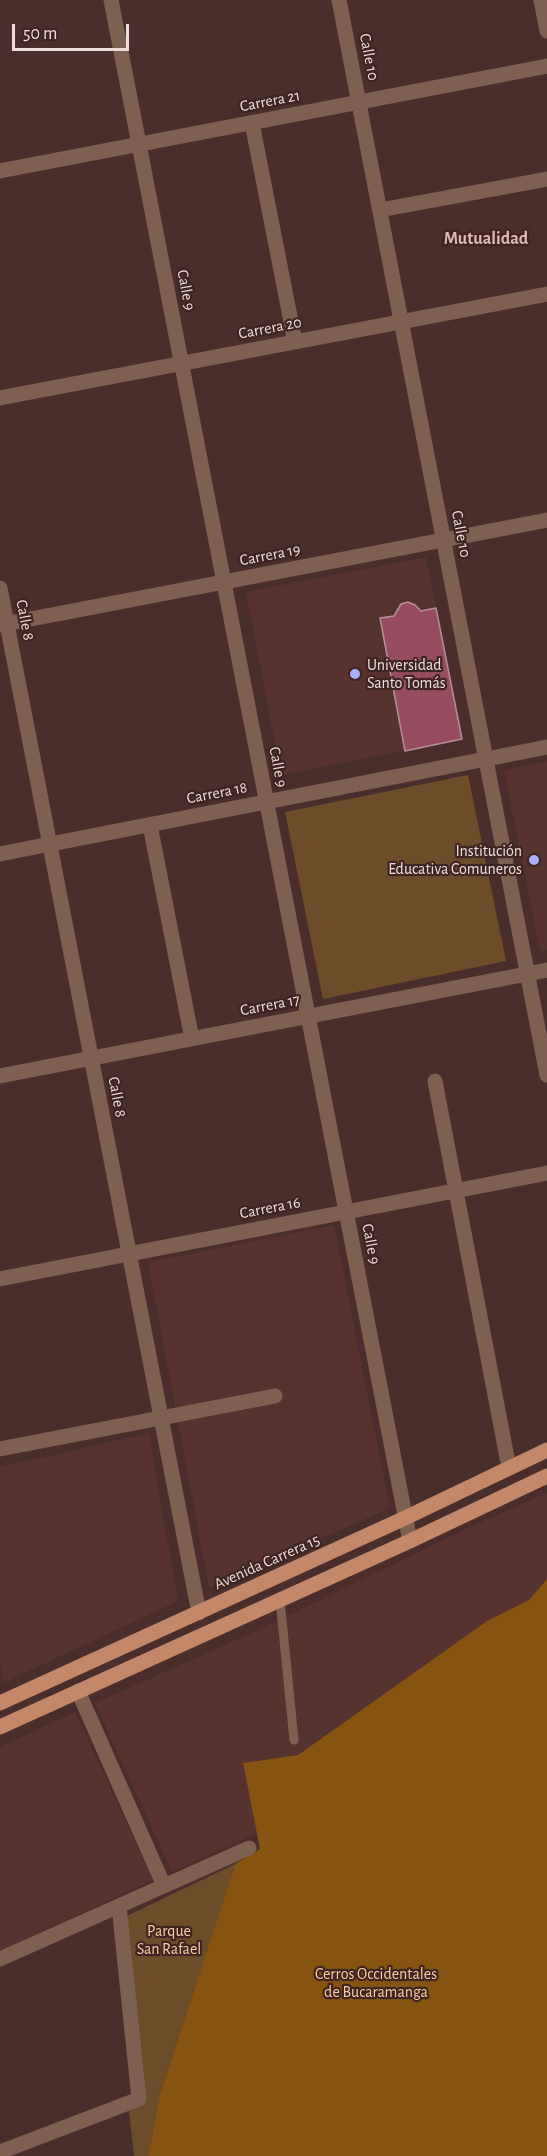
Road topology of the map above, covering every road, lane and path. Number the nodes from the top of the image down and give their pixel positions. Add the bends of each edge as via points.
1 (111, 0) edge
2 (339, 0) edge
3 (541, 0) edge
4 (547, 31) edge
5 (547, 66) edge
6 (359, 102) junction
7 (252, 123) junction
8 (139, 144) junction
9 (0, 171) edge
10 (547, 179) edge
11 (380, 210) junction
12 (547, 294) edge
13 (401, 322) junction
14 (295, 342) junction
15 (182, 363) junction
16 (0, 398) edge
17 (547, 520) edge
18 (444, 540) junction
19 (224, 582) junction
20 (0, 588) edge
21 (4, 625) edge
22 (547, 747) edge
23 (486, 759) junction
24 (266, 802) junction
25 (150, 825) junction
26 (50, 844) junction
27 (0, 854) edge
28 (547, 970) edge
29 (527, 974) junction
30 (308, 1016) junction
31 (192, 1039) junction
32 (91, 1059) junction
33 (547, 1075) edge
34 (0, 1076) edge
35 (435, 1081) dead end
36 (547, 1173) edge
37 (456, 1191) junction
38 (346, 1212) junction
39 (129, 1254) junction
40 (0, 1279) edge
41 (275, 1396) dead end
42 (161, 1418) junction
43 (0, 1449) edge
44 (547, 1450) edge
45 (509, 1468) junction
46 (547, 1476) edge
47 (405, 1518) junction
48 (410, 1541) junction
49 (280, 1600) junction
50 (199, 1613) junction
51 (78, 1691) junction
52 (0, 1703) edge
53 (0, 1727) edge
54 (294, 1740) dead end
55 (249, 1848) dead end
56 (164, 1886) junction
57 (119, 1906) junction
58 (0, 1959) edge
59 (0, 2152) edge

1 - 8 street, Calle 9
2 - 6 street, Calle 10
3 - 4 street
5 - 6 street, Carrera 21
6 - 7 street, Carrera 21
6 - 11 street, Calle 10
7 - 8 street, Carrera 21
7 - 14 street
8 - 9 street, Carrera 21
8 - 15 street, Calle 9
10 - 11 street
11 - 13 street, Calle 10
12 - 13 street, Carrera 20
13 - 14 street, Carrera 20
13 - 18 street, Calle 10
14 - 15 street, Carrera 20
15 - 16 street, Carrera 20
15 - 19 street, Calle 9
17 - 18 street, Carrera 19
18 - 19 street, Carrera 19
18 - 23 street, Calle 10
19 - 21 street, Carrera 19
19 - 24 street, Calle 9
20 - 21 street, Calle 8
21 - 26 street, Calle 8
22 - 23 street, Carrera 18
23 - 24 street, Carrera 18
23 - 29 street, Calle 10
24 - 25 street, Carrera 18
24 - 30 street, Calle 9
25 - 26 street, Carrera 18
25 - 31 street
26 - 27 street, Carrera 18
26 - 32 street, Calle 8
28 - 29 street, Carrera 17
29 - 30 street, Carrera 17
29 - 33 street, Calle 10
30 - 31 street, Carrera 17
30 - 38 street, Calle 9
31 - 32 street, Carrera 17
32 - 34 street, Carrera 17
32 - 39 street, Calle 8
35 - 37 street
36 - 37 street, Carrera 16
37 - 38 street, Carrera 16
37 - 45 street
38 - 39 street, Carrera 16
38 - 47 street, Calle 9
39 - 40 street, Carrera 16
39 - 42 street, Calle 8
41 - 42 street
42 - 43 street
42 - 50 street, Calle 8
44 - 45 main road, Avenida Carrera 15
45 - 47 main road, Avenida Carrera 15
46 - 48 main road
47 - 48 street, Calle 9
47 - 50 main road, Avenida Carrera 15
48 - 49 main road
49 - 51 main road
49 - 54 lane
50 - 52 main road, Avenida Carrera 15
51 - 53 main road
51 - 56 street
55 - 56 street
56 - 57 street
57 - 58 street
57 - 59 street via 139,2099

